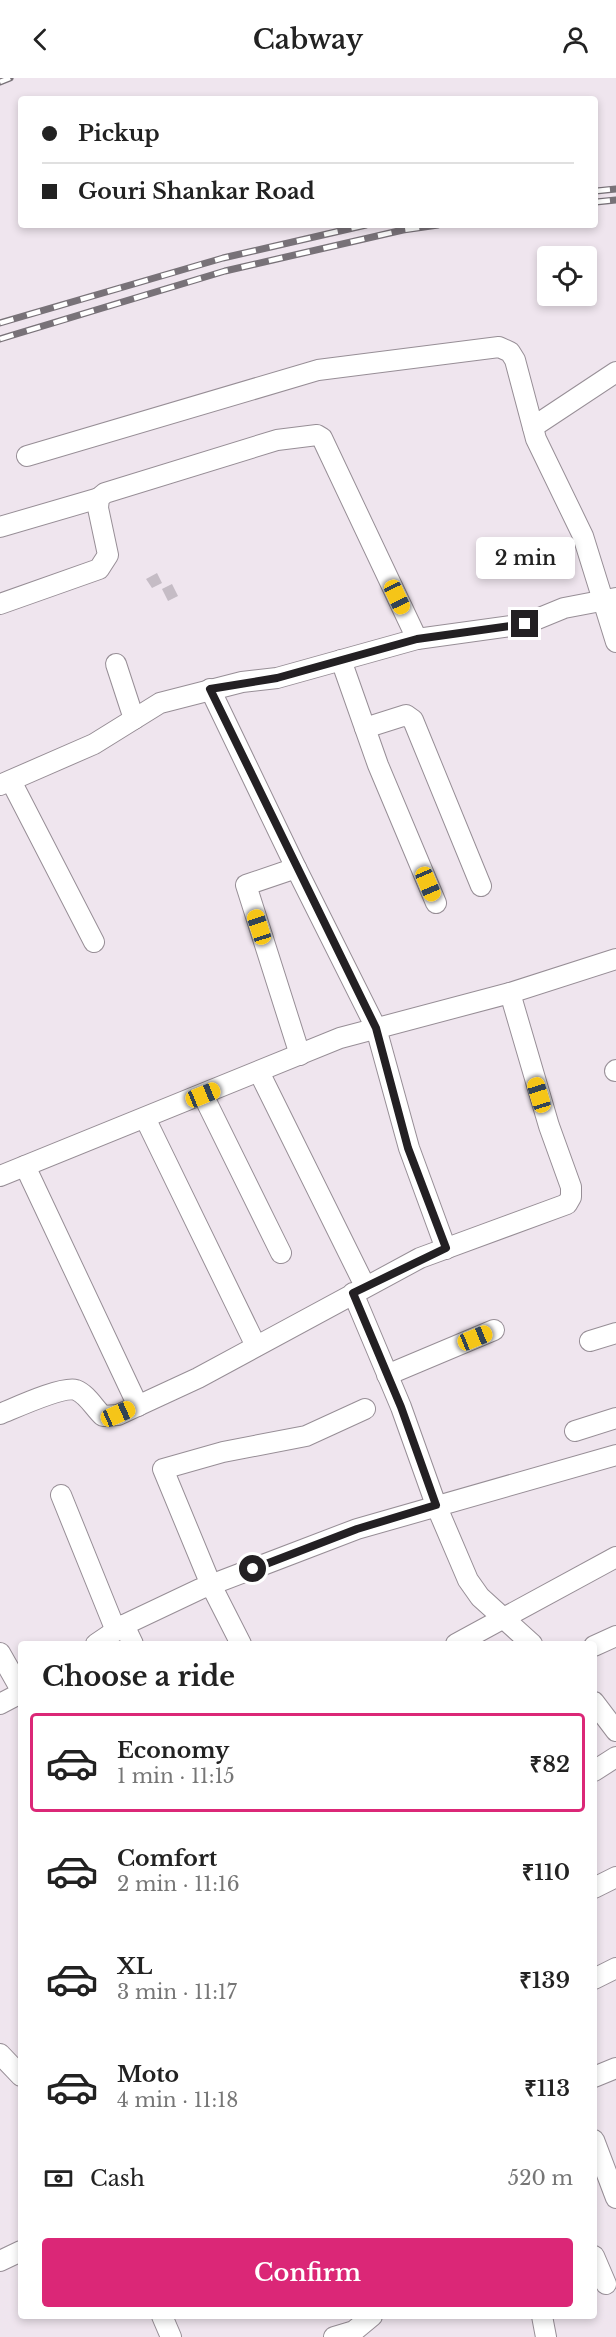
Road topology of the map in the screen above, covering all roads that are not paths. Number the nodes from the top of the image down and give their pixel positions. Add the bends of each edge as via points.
1 (616, 372) edge
2 (533, 427) junction
3 (27, 456) dead end
4 (99, 498) junction
5 (0, 527) edge
6 (610, 598) edge
7 (0, 604) edge
8 (417, 639) junction
9 (616, 642) edge
10 (341, 660) junction
11 (116, 664) dead end
12 (210, 689) junction
13 (134, 719) junction
14 (365, 728) junction
15 (6, 783) edge
16 (296, 868) junction
17 (481, 886) dead end
18 (436, 903) dead end
19 (94, 942) dead end
20 (616, 959) edge
21 (510, 993) junction
22 (376, 1028) junction
23 (300, 1055) junction
24 (259, 1072) junction
25 (203, 1095) junction
26 (145, 1118) junction
27 (25, 1166) junction
28 (0, 1176) edge
29 (446, 1248) junction
30 (281, 1253) dead end
31 (359, 1290) junction
32 (494, 1330) dead end
33 (616, 1333) edge
34 (590, 1341) dead end
35 (256, 1346) junction
36 (387, 1375) junction
37 (138, 1406) junction
38 (365, 1410) dead end
39 (0, 1414) edge
40 (616, 1418) edge
41 (575, 1431) dead end
42 (616, 1455) edge
43 (61, 1495) dead end
44 (436, 1505) junction
45 (616, 1557) edge
46 (211, 1585) junction
47 (503, 1618) junction
48 (120, 1628) junction
49 (616, 1636) edge
50 (100, 1641) edge
51 (131, 1641) edge
52 (239, 1641) edge
53 (461, 1641) edge
54 (526, 1641) edge
55 (597, 1645) edge
56 (0, 1653) edge
57 (18, 1686) edge
58 (18, 1693) edge
59 (0, 1704) edge
60 (597, 1705) edge
61 (616, 1731) edge
62 (616, 1757) edge
63 (597, 1769) edge
64 (616, 1877) edge
65 (597, 1886) edge
66 (616, 1968) edge
67 (597, 1978) edge
68 (0, 2054) edge
69 (616, 2068) edge
70 (18, 2073) edge
71 (597, 2076) edge
72 (597, 2148) edge
73 (616, 2198) edge
74 (18, 2252) edge
75 (0, 2261) edge
76 (597, 2264) edge
77 (605, 2284) edge
78 (163, 2319) edge
79 (368, 2319) edge
80 (543, 2319) edge
81 (171, 2337) edge
82 (334, 2337) edge
83 (546, 2337) edge

1 - 2 street
2 - 3 street via 515,360 510,351 499,347 318,370
2 - 6 street
4 - 5 street
4 - 7 street via 108,555 99,570
4 - 8 street via 112,489 277,440 317,435 322,438
6 - 8 street via 564,608 525,624
6 - 9 street
8 - 10 street
10 - 12 street via 277,678
10 - 14 street
11 - 13 street
12 - 13 street via 160,703
12 - 16 street
13 - 15 street via 94,744
14 - 17 street via 397,716 406,715 413,720
14 - 18 street
15 - 19 street
16 - 22 street
16 - 23 street via 246,885
20 - 21 street
21 - 22 street
21 - 29 street via 546,1117 568,1175 571,1197 557,1209
22 - 23 street
22 - 29 street via 408,1148
23 - 24 street
24 - 25 street
24 - 31 street
25 - 26 street
25 - 30 street
26 - 27 street
26 - 35 street
27 - 28 street
27 - 37 street
29 - 31 street
31 - 35 street
31 - 36 street
32 - 36 street
33 - 34 street
35 - 37 street
36 - 44 street
37 - 39 street via 103,1416 75,1389
38 - 46 street via 306,1436 223,1452 163,1469
40 - 41 street
42 - 44 street
43 - 48 street
44 - 46 street via 357,1529
44 - 47 street via 468,1580
45 - 47 street
46 - 48 street
46 - 52 street
47 - 53 street
47 - 54 street
48 - 50 street
48 - 51 street
49 - 55 street
56 - 57 street
58 - 59 street
60 - 61 street
62 - 63 street
64 - 65 street
66 - 67 street
68 - 70 street
69 - 71 street
72 - 73 street
74 - 75 street
76 - 77 street
78 - 81 street
79 - 82 street via 354,2331
80 - 83 street

